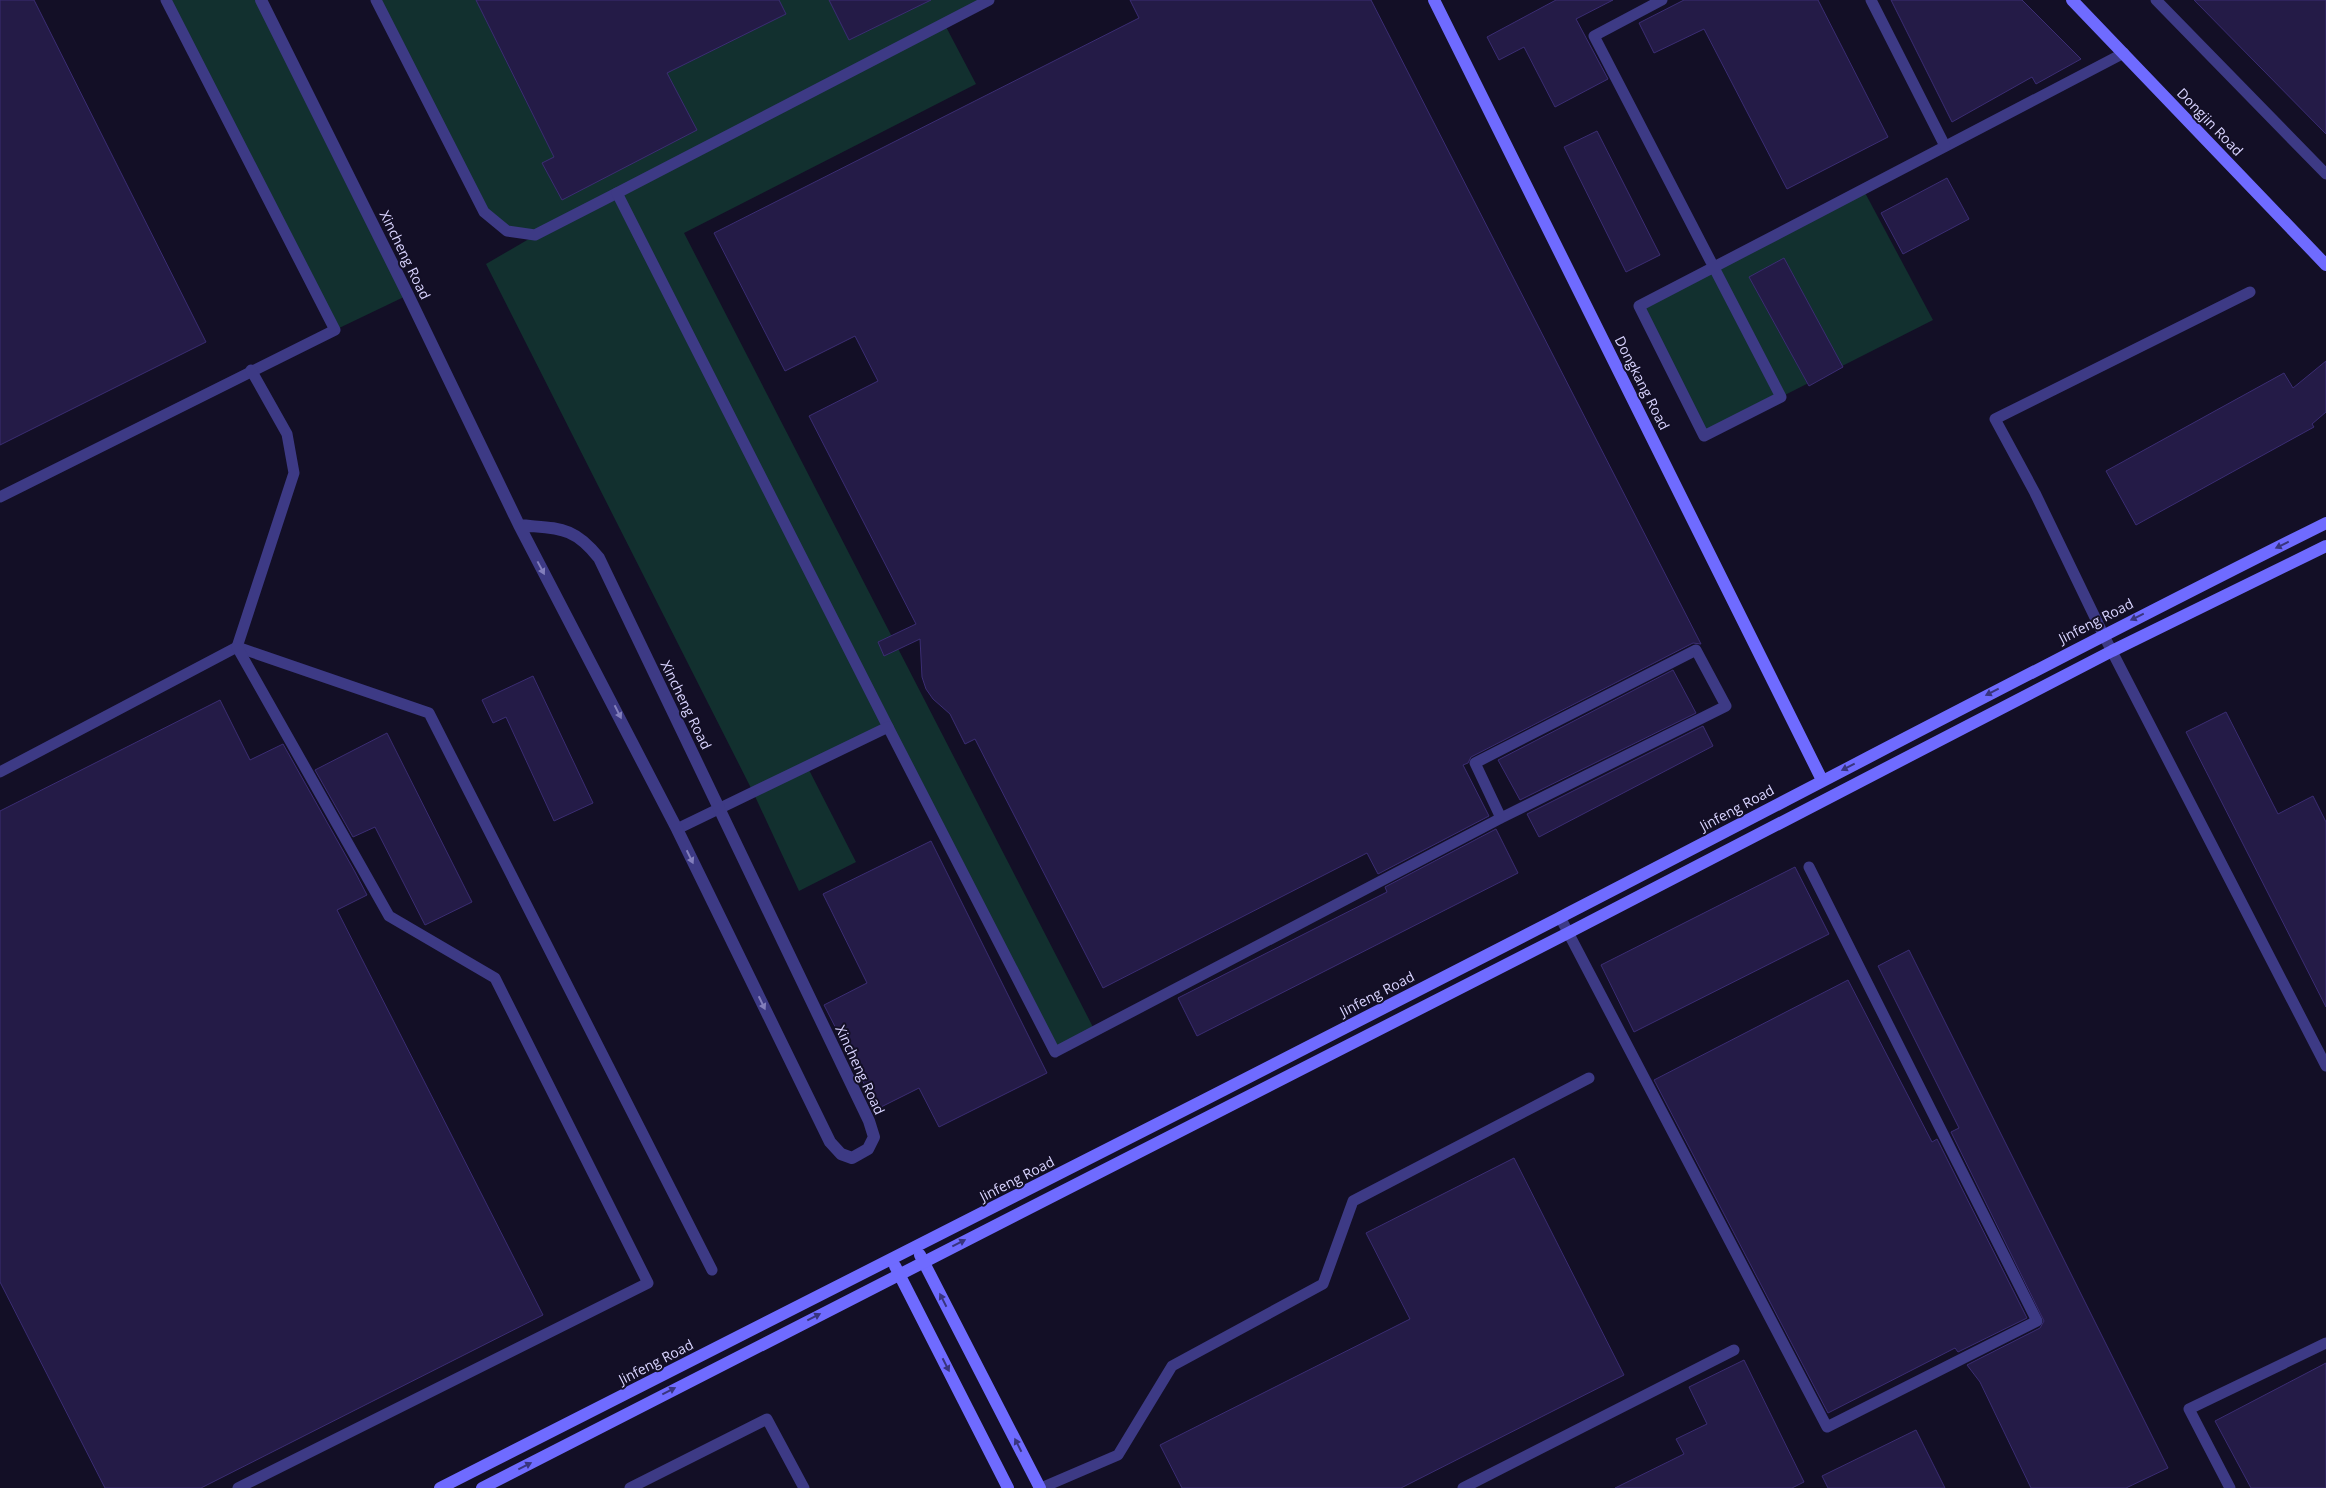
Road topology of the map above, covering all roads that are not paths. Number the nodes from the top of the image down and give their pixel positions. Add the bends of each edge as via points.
1 (166, 0) edge
2 (260, 0) edge
3 (376, 0) edge
4 (989, 0) edge
5 (1434, 0) edge
6 (1662, 0) edge
7 (1871, 0) edge
8 (2072, 0) edge
9 (2156, 0) edge
10 (2124, 53) junction
11 (1946, 146) junction
12 (2326, 174) edge
13 (616, 193) junction
14 (2326, 265) edge
15 (1714, 267) junction
16 (2250, 292) dead end
17 (251, 370) junction
18 (0, 497) edge
19 (2326, 523) edge
20 (519, 525) junction
21 (2326, 546) edge
22 (2103, 634) junction
23 (236, 647) junction
24 (2112, 651) junction
25 (888, 727) junction
26 (0, 772) edge
27 (1822, 780) junction
28 (720, 809) junction
29 (1501, 818) junction
30 (677, 829) junction
31 (1809, 867) dead end
32 (1560, 917) junction
33 (1568, 934) junction
34 (2326, 1066) edge
35 (1589, 1078) dead end
36 (916, 1247) junction
37 (892, 1260) junction
38 (923, 1261) junction
39 (712, 1270) dead end
40 (899, 1273) junction
41 (2326, 1343) edge
42 (1734, 1350) dead end
43 (238, 1488) edge
44 (440, 1488) edge
45 (482, 1488) edge
46 (630, 1488) edge
47 (804, 1488) edge
48 (1008, 1488) edge
49 (1041, 1488) edge
50 (1463, 1488) edge
51 (2230, 1488) edge

1 - 17 lane via 334,330
2 - 20 street, Xincheng Road
3 - 13 lane via 484,212 507,231 535,235
4 - 13 lane
5 - 27 street, Dongkang Road
6 - 15 lane via 1594,36
7 - 11 lane
8 - 10 street, Dongjin Road
9 - 12 lane
10 - 11 lane
10 - 14 street, Dongjin Road
11 - 15 lane
13 - 25 lane
15 - 15 lane via 1639,306 1704,436 1781,397
16 - 22 lane via 1995,419 2035,493
17 - 18 lane
17 - 23 lane via 286,434 294,473
19 -> 22 street, Jinfeng Road
20 - 28 street, Xincheng Road via 568,530 586,542 599,558
20 -> 30 street, Xincheng Road
21 - 24 street
22 - 24 lane
22 -> 27 street, Jinfeng Road
23 - 26 lane
23 - 39 lane via 429,713
23 - 43 lane via 389,916 495,978 648,1283
24 - 33 street
24 - 34 lane
25 - 28 lane
25 - 29 lane via 1054,1052
27 - 32 street, Jinfeng Road
28 - 30 lane
30 -> 28 street, Xincheng Road via 830,1142 841,1154 852,1158 868,1149 874,1137 869,1121
29 - 29 lane via 1726,706 1696,650 1475,762
31 - 33 lane via 2036,1322 1826,1427
32 - 33 lane
32 - 36 street, Jinfeng Road
38 -> 33 street
35 - 49 lane via 1353,1201 1324,1284 1172,1366 1118,1454
36 - 37 street, Jinfeng Road
36 - 38 street
37 - 40 street
37 - 44 street, Jinfeng Road
38 - 40 street
49 -> 38 street
45 -> 40 street
40 -> 48 street
41 - 51 lane via 2189,1409
42 - 50 lane
46 - 47 lane via 767,1420

